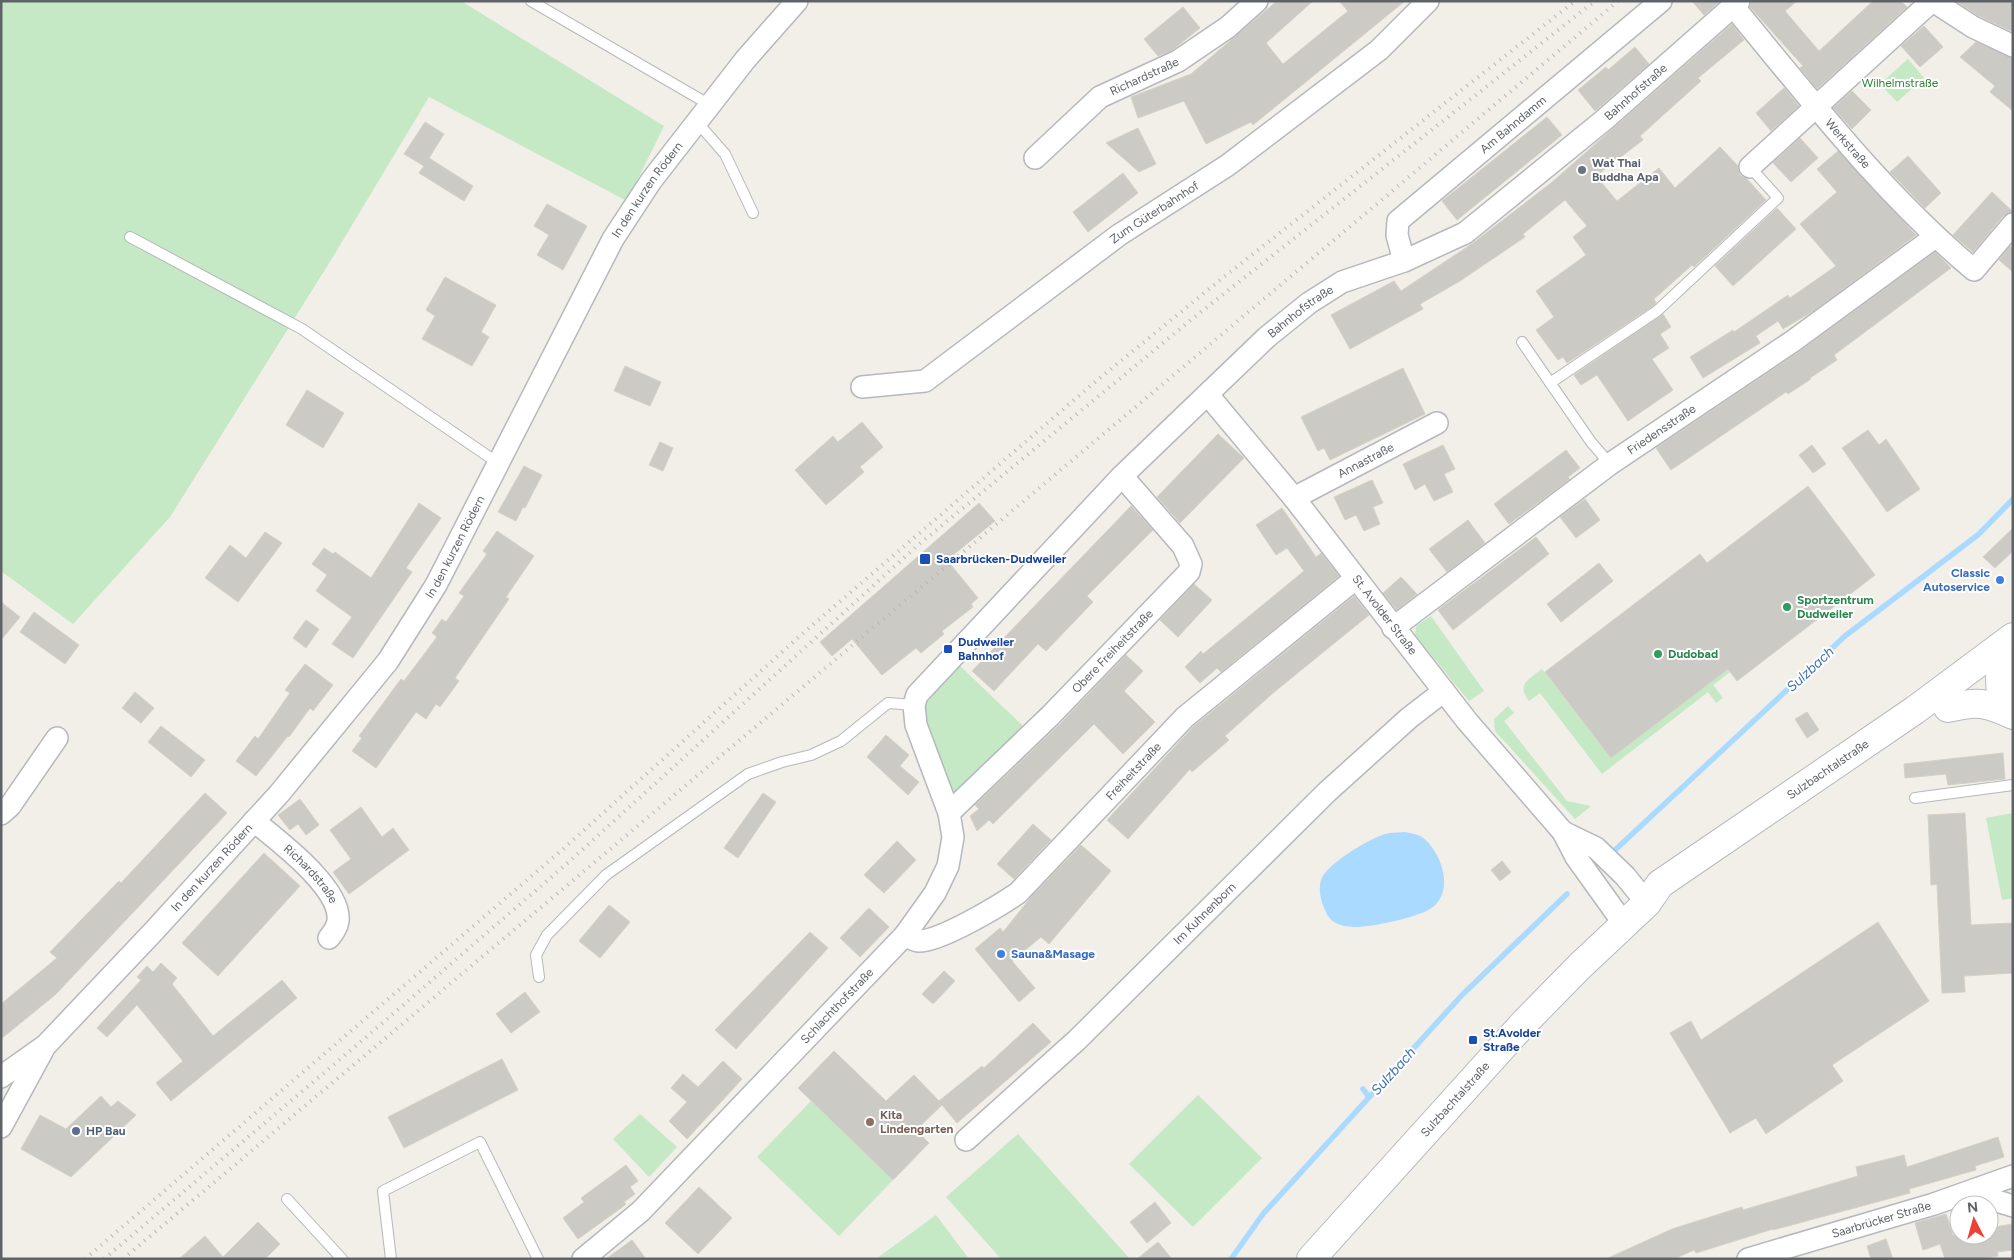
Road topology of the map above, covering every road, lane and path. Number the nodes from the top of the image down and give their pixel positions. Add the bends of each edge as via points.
1 (531, 1) edge
2 (797, 1) edge
3 (1257, 1) edge
4 (1428, 1) edge
5 (1661, 1) edge
6 (1932, 1) edge
7 (1736, 4) edge
8 (2013, 46) edge
9 (710, 105) junction
10 (1816, 106) junction
11 (697, 122) junction
12 (1035, 158) dead end
13 (1750, 167) joint
14 (752, 213) dead end
15 (2013, 224) edge
16 (130, 237) dead end
17 (1935, 237) junction
18 (1404, 261) junction
19 (1522, 342) dead end
20 (1550, 382) junction
21 (862, 387) dead end
22 (1208, 395) junction
23 (1437, 423) dead end
24 (498, 463) junction
25 (1610, 464) junction
26 (1122, 476) junction
27 (1294, 498) junction
28 (1355, 578) junction
29 (1393, 628) junction
30 (2013, 637) edge
31 (1971, 670) junction
32 (2008, 670) edge
33 (1444, 690) junction
34 (915, 700) junction
35 (1948, 708) junction
36 (2009, 713) edge
37 (57, 738) dead end
38 (2013, 785) edge
39 (1915, 798) dead end
40 (949, 813) junction
41 (1, 814) edge
42 (254, 821) junction
43 (1563, 832) junction
44 (1659, 899) junction
45 (1624, 924) junction
46 (904, 935) junction
47 (328, 938) dead end
48 (539, 977) dead end
49 (46, 1045) junction
50 (1, 1077) edge
51 (1, 1127) edge
52 (966, 1140) dead end
53 (2013, 1176) edge
54 (1980, 1188) junction
55 (287, 1199) dead end
56 (2013, 1206) edge
57 (342, 1259) edge
58 (391, 1259) edge
59 (538, 1259) edge
60 (583, 1259) edge
61 (1310, 1259) edge
62 (1748, 1259) edge

1 - 9 lane
2 - 9 street, In den kurzen Rödern
3 - 12 street, Richardstraße via 1228,27 1178,61 1100,97
4 - 21 street, Zum Güterbahnhof via 1379,50 1236,159 1119,235 925,381
5 - 18 street, Am Bahndamm via 1398,220
6 - 8 street via 1973,27
6 - 10 street
7 - 10 street, Werkstraße
7 - 18 street, Bahnhofstraße via 1604,120 1465,233
9 - 11 street, In den kurzen Rödern
10 - 13 street
10 - 17 street, Werkstraße
11 - 14 lane via 725,154
11 - 24 street, In den kurzen Rödern via 651,181 613,239
13 - 20 lane via 1778,198 1657,311
15 - 17 street, Werkstraße via 1974,270
16 - 24 lane via 302,329
17 - 25 street, Friedensstraße via 1793,340
18 - 22 street, Bahnhofstraße via 1342,282 1309,303 1267,337
19 - 20 lane
20 - 25 lane
22 - 26 street, Bahnhofstraße
22 - 27 street, St. Avolder Straße
23 - 27 street, Annastraße
24 - 42 street, In den kurzen Rödern via 436,585 388,661 339,724
25 - 29 street, Friedensstraße
26 - 34 street, Bahnhofstraße
26 - 40 street, Obere Freiheitstraße via 1183,546 1191,564 1189,572 1050,716
27 - 28 street, St. Avolder Straße
28 - 29 street, St. Avolder Straße
28 - 46 street, Freiheitstraße via 1185,717 1018,892 1001,905 932,939 917,941
29 - 33 street, St. Avolder Straße
30 - 31 main road, Sulzbachtalstraße
30 - 32 main road via 2006,648
31 - 32 main road
31 - 44 main road, Sulzbachtalstraße via 1660,884
32 - 35 main road, Sulzbachtalstraße
32 - 36 main road via 1999,688
33 - 43 street, St. Avolder Straße
33 - 52 street, Im Kuhnenborn via 1327,792 1077,1040
34 - 40 street, Schlachthofstraße via 916,725
34 - 48 lane via 888,703 841,741 811,755 748,774 606,875 547,935 536,955
35 - 36 main road via 1972,702 1990,704
35 - 44 main road, Sulzbachtalstraße
37 - 41 street
38 - 39 lane
40 - 46 street, Schlachthofstraße via 953,837 948,866 935,893
42 - 47 street, Richardstraße via 305,862 320,881 335,907 338,920 336,929
42 - 49 street, In den kurzen Rödern
43 - 44 street, St. Avolder Straße via 1596,848 1625,876
43 - 45 street, St. Avolder Straße via 1576,857
44 - 45 main road, Sulzbachtalstraße
45 - 61 main road, Sulzbachtalstraße via 1526,1022
46 - 60 street, Schlachthofstraße via 641,1211
49 - 50 street, In den kurzen Rödern
49 - 51 street, In den kurzen Rödern
53 - 54 street, Saarbrücker Straße
54 - 56 street via 1990,1200
54 - 62 street, Saarbrücker Straße
55 - 57 lane
58 - 59 lane via 383,1191 480,1142

